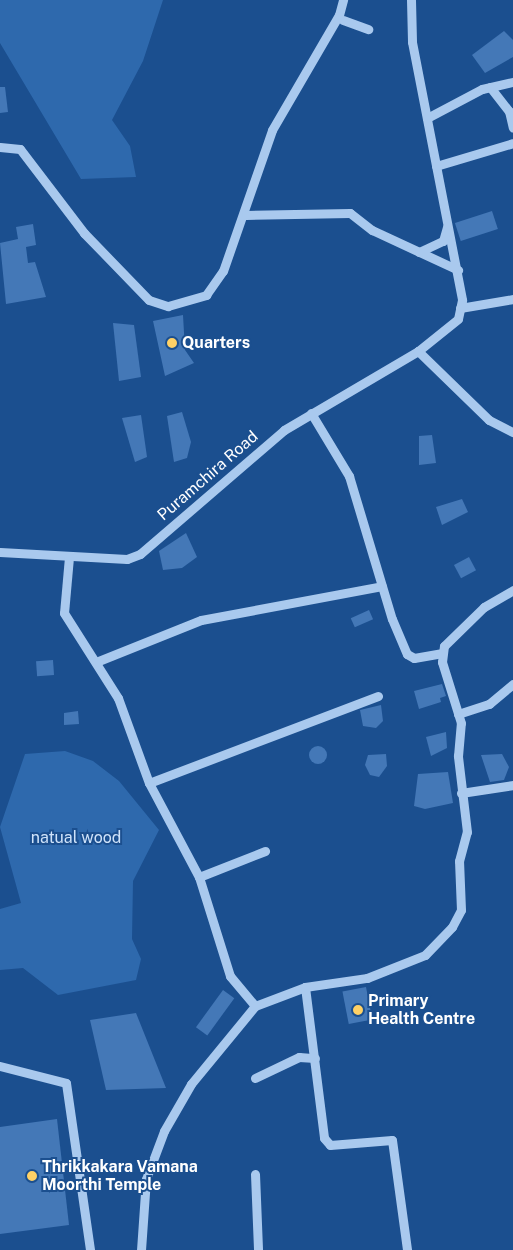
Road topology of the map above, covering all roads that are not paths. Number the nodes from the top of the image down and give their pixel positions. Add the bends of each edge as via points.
1 (343, 0) edge
2 (412, 0) edge
3 (344, 20) dead end
4 (368, 29) dead end
5 (513, 82) edge
6 (490, 87) junction
7 (427, 118) junction
8 (513, 128) edge
9 (513, 143) edge
10 (0, 147) edge
11 (436, 166) junction
12 (246, 215) junction
13 (447, 224) junction
14 (419, 252) junction
15 (458, 270) junction
16 (513, 300) edge
17 (460, 308) junction
18 (418, 351) junction
19 (311, 413) junction
20 (513, 432) edge
21 (0, 552) edge
22 (69, 557) junction
23 (382, 586) junction
24 (513, 590) edge
25 (443, 653) junction
26 (96, 662) junction
27 (513, 684) edge
28 (378, 696) dead end
29 (458, 714) junction
30 (150, 783) junction
31 (513, 786) edge
32 (461, 793) junction
33 (265, 851) dead end
34 (199, 877) junction
35 (305, 986) junction
36 (255, 1006) junction
37 (315, 1058) junction
38 (0, 1066) edge
39 (255, 1078) dead end
40 (255, 1174) dead end
41 (90, 1250) edge
42 (141, 1250) edge
43 (258, 1250) edge
44 (407, 1250) edge

1 - 12 street via 339,15 272,130
2 - 7 street via 412,42
3 - 4 street
5 - 6 street
6 - 7 street
6 - 8 street via 509,111
7 - 11 street
9 - 11 street
10 - 12 street via 20,149 123,277 158,306 206,295 224,271
11 - 13 street
12 - 14 street via 350,213 372,230
13 - 14 street via 443,241
13 - 15 street
14 - 15 street
15 - 17 street
16 - 17 street
17 - 18 street, Puramchira Road via 458,319
18 - 19 street, Puramchira Road
18 - 20 street via 489,420
19 - 22 street, Puramchira Road via 284,430 140,554 127,559
19 - 23 street via 349,476
21 - 22 street, Puramchira Road
22 - 26 street via 64,613
23 - 25 street via 407,654 414,658
23 - 26 street via 201,620
24 - 25 street via 452,635
25 - 29 street
26 - 30 street via 118,698
27 - 29 street via 489,704
28 - 30 street
29 - 32 street
30 - 34 street
31 - 32 street
32 - 35 street via 467,832 459,861 461,910 452,927 425,955 408,962 366,978
33 - 34 street
34 - 36 street via 230,976
35 - 36 street
35 - 37 street
36 - 42 street via 191,1084 164,1131 146,1179 140,1224
37 - 39 street via 300,1057
37 - 44 street via 327,1143 392,1140 394,1144
38 - 41 street via 66,1083
40 - 43 street

